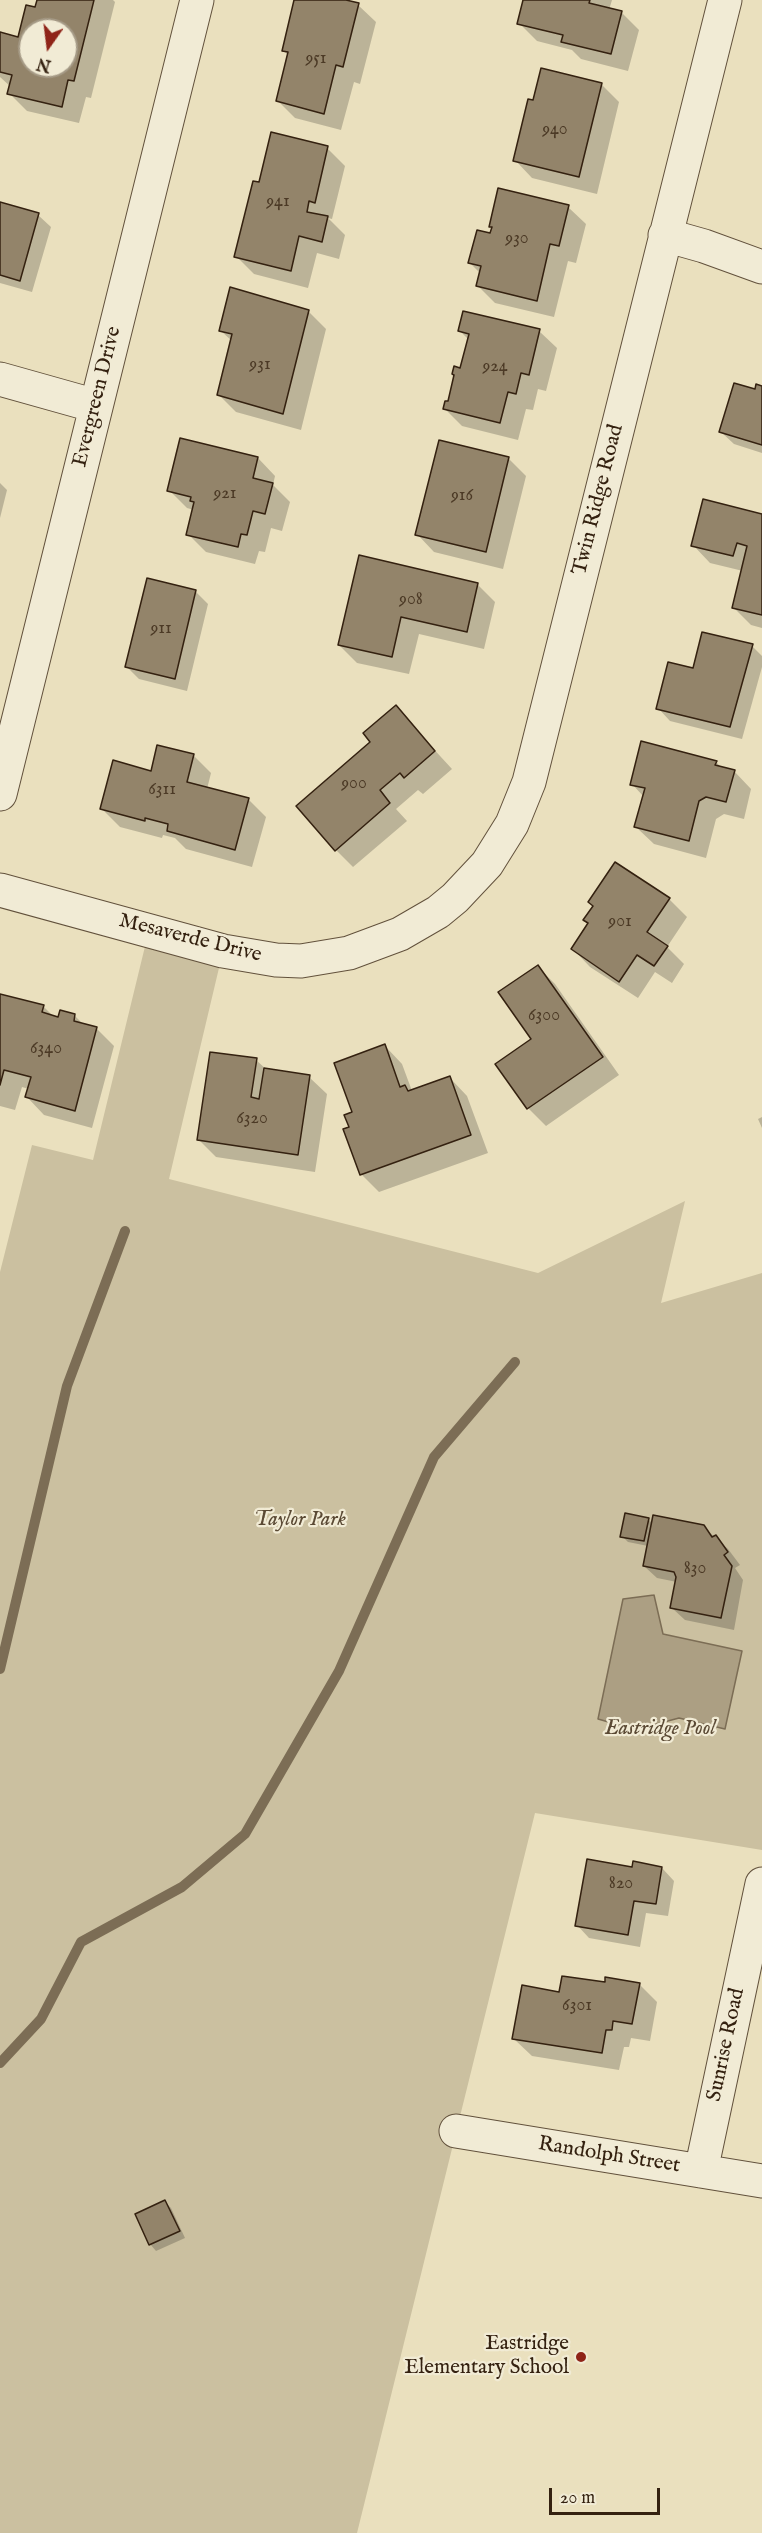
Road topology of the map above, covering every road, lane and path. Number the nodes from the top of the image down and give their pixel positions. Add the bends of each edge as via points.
1 (197, 0) edge
2 (725, 0) edge
3 (666, 235) junction
4 (762, 267) edge
5 (0, 379) edge
6 (96, 406) junction
7 (0, 794) edge
8 (0, 890) edge
9 (382, 942) joint
10 (762, 1884) edge
11 (456, 2131) dead end
12 (701, 2171) junction
13 (762, 2181) edge

1 - 6 street, Evergreen Drive
2 - 3 street, Twin Ridge Road
3 - 4 street
3 - 9 street, Twin Ridge Road via 521,804 501,844 473,881 438,912
5 - 6 street
6 - 7 street, Evergreen Drive
8 - 9 street, Mesaverde Drive via 224,951 267,958 323,958
10 - 12 street, Sunrise Road
11 - 12 street, Randolph Street
12 - 13 street, Randolph Street

